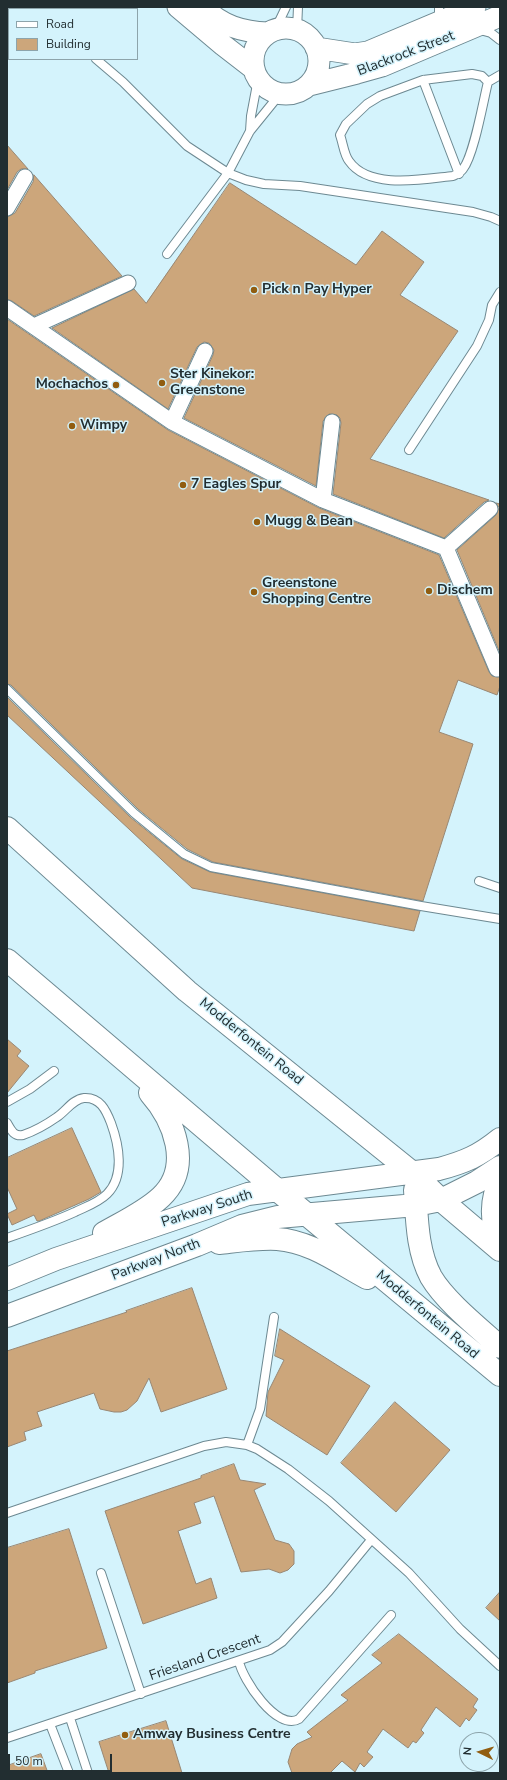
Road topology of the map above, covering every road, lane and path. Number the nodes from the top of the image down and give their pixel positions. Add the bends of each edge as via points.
1 (178, 7) edge
2 (203, 7) edge
3 (286, 7) edge
4 (298, 7) edge
5 (475, 7) edge
6 (439, 15) edge
7 (500, 16) edge
8 (471, 28) junction
9 (297, 30) junction
10 (271, 31) junction
11 (500, 40) edge
12 (316, 48) junction
13 (97, 60) edge
14 (256, 74) junction
15 (500, 75) edge
16 (423, 80) junction
17 (488, 82) junction
18 (309, 85) junction
19 (280, 94) junction
20 (250, 131) junction
21 (228, 173) junction
22 (459, 174) junction
23 (25, 177) dead end
24 (7, 208) edge
25 (500, 221) edge
26 (167, 254) dead end
27 (128, 283) dead end
28 (500, 292) edge
29 (7, 308) edge
30 (34, 326) junction
31 (205, 351) dead end
32 (172, 422) junction
33 (332, 422) dead end
34 (410, 450) dead end
35 (323, 500) junction
36 (490, 509) dead end
37 (446, 548) junction
38 (497, 669) dead end
39 (7, 689) edge
40 (7, 828) edge
41 (479, 880) dead end
42 (500, 888) edge
43 (500, 919) edge
44 (7, 960) edge
45 (54, 1000) junction
46 (54, 1071) dead end
47 (7, 1102) edge
48 (7, 1123) edge
49 (500, 1139) edge
50 (500, 1167) edge
51 (414, 1174) junction
52 (500, 1182) edge
53 (276, 1189) junction
54 (441, 1200) junction
55 (416, 1205) junction
56 (307, 1215) junction
57 (7, 1238) edge
58 (500, 1239) edge
59 (198, 1245) junction
60 (500, 1250) edge
61 (56, 1259) junction
62 (7, 1279) edge
63 (407, 1299) junction
64 (7, 1316) edge
65 (274, 1317) dead end
66 (500, 1346) edge
67 (500, 1375) edge
68 (247, 1445) junction
69 (7, 1513) edge
70 (371, 1540) junction
71 (101, 1573) dead end
72 (391, 1615) dead end
73 (239, 1661) junction
74 (500, 1666) edge
75 (141, 1694) junction
76 (70, 1718) junction
77 (50, 1724) junction
78 (7, 1738) edge
79 (69, 1773) edge
80 (88, 1773) edge

1 - 14 street
2 - 10 street via 221,22 234,28 249,32
3 - 10 lane
4 - 9 lane
5 - 6 street, Blackrock Street
6 - 12 street, Blackrock Street via 368,52 355,54
7 - 8 street, Blackrock Street
8 - 11 lane via 491,32
8 - 18 street, Blackrock Street via 382,66
9 - 10 street via 286,28
9 - 12 street via 307,35
10 - 14 street via 257,44 253,54
12 - 18 street via 319,66
13 - 21 lane via 187,146
14 - 19 street via 270,90
14 - 20 lane
15 - 17 lane
16 - 17 lane via 472,74 482,76
16 - 22 lane
16 - 22 lane via 372,100 346,124 340,135 348,161 367,175 388,180 408,181
17 - 22 lane via 470,154
18 - 19 street via 300,91
19 - 20 lane
20 - 21 lane
21 - 25 lane via 264,184 300,186 473,212
21 - 26 lane
23 - 24 street
27 - 30 street
28 - 34 lane via 492,305 486,330 477,346
29 - 30 street
30 - 32 street
31 - 32 street
32 - 35 street
33 - 35 street
35 - 37 street
36 - 37 street
37 - 38 street
39 - 43 lane via 134,813 184,854 211,867
40 - 51 main road, Modderfontein Road via 187,991
41 - 42 lane
44 - 45 main road, Modderfontein Road
45 - 53 main road, Modderfontein Road
45 - 61 main road via 157,1101 173,1128 178,1151 173,1180 162,1196 125,1221
46 - 47 lane
48 - 57 lane via 14,1134 23,1135 58,1116 81,1098 90,1098 106,1110 112,1124 119,1158 116,1180 106,1196 55,1221
49 - 51 main road, Parkway South via 465,1162
50 - 54 main road, Parkway North
51 - 53 main road, Parkway South
51 - 54 main road, Modderfontein Road
51 - 55 main road
52 - 58 main road via 493,1211 494,1224
53 - 56 main road, Modderfontein Road
53 - 61 main road, Parkway South via 233,1198
54 - 55 main road, Parkway North
54 - 60 main road, Modderfontein Road
55 - 56 main road, Parkway North
55 - 66 main road via 420,1242 431,1277 445,1295
56 - 59 main road, Parkway North via 278,1216 242,1226
56 - 63 main road, Modderfontein Road
59 - 63 main road via 264,1239 297,1242 317,1250
59 - 64 main road, Parkway North
61 - 62 main road, Parkway South
63 - 67 main road, Modderfontein Road
65 - 68 lane via 260,1408
68 - 69 lane via 226,1442 204,1446
68 - 70 lane via 288,1469 329,1501
70 - 73 lane, Friesland Crescent via 282,1642 270,1650
70 - 74 lane via 409,1573 460,1629
71 - 75 lane
72 - 73 lane via 296,1721 285,1720 258,1698 241,1671
73 - 75 lane, Friesland Crescent
75 - 76 lane, Friesland Crescent
76 - 77 lane, Friesland Crescent
76 - 80 lane
77 - 78 lane, Friesland Crescent
77 - 79 lane

